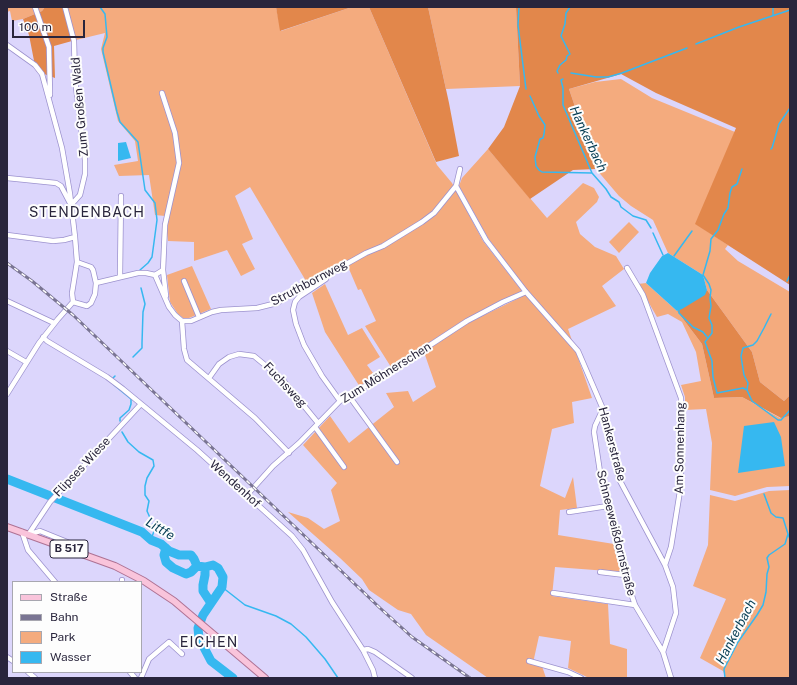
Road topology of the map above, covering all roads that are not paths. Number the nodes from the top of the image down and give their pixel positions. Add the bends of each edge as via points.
1 (35, 7) edge
2 (65, 7) edge
3 (7, 45) edge
4 (162, 93) dead end
5 (50, 102) junction
6 (460, 169) dead end
7 (7, 178) edge
8 (456, 186) junction
9 (121, 196) dead end
10 (71, 205) junction
11 (7, 235) edge
12 (75, 237) junction
13 (77, 262) junction
14 (627, 268) dead end
15 (163, 270) junction
16 (155, 275) junction
17 (120, 276) junction
18 (325, 276) junction
19 (184, 282) dead end
20 (96, 283) junction
21 (526, 292) junction
22 (7, 301) edge
23 (73, 302) junction
24 (167, 303) junction
25 (200, 317) junction
26 (182, 321) junction
27 (54, 323) junction
28 (44, 337) junction
29 (7, 350) edge
30 (26, 362) junction
31 (209, 378) junction
32 (9, 385) edge
33 (7, 394) edge
34 (349, 396) junction
35 (340, 401) junction
36 (141, 404) junction
37 (603, 409) junction
38 (316, 425) junction
39 (289, 453) junction
40 (397, 462) dead end
41 (344, 467) dead end
42 (247, 495) junction
43 (608, 506) junction
44 (569, 512) dead end
45 (7, 526) edge
46 (25, 534) junction
47 (82, 548) dead end
48 (665, 564) junction
49 (600, 572) dead end
50 (625, 575) junction
51 (54, 581) edge
52 (553, 593) dead end
53 (635, 605) junction
54 (363, 650) junction
55 (663, 652) junction
56 (182, 654) dead end
57 (529, 661) dead end
58 (141, 678) edge
59 (265, 678) edge
60 (374, 678) edge
61 (412, 678) edge
62 (582, 678) edge
63 (671, 678) edge

1 - 5 street via 49,47
2 - 10 street, Zum Großen Wald via 74,41 75,79 85,160 80,195
3 - 5 street via 35,65 42,74
4 - 15 street via 176,133 178,163 165,226
5 - 10 street via 62,148
6 - 8 street
7 - 10 street via 56,183 61,186
8 - 18 street, Struthbornweg via 434,213 422,222
8 - 21 street, Hankerstraße via 486,240
9 - 17 street
10 - 12 street
11 - 12 street via 53,240
12 - 13 street
13 - 20 street via 91,267
13 - 23 street
14 - 48 street, Am Sonnenhang via 643,295 681,398 680,491 671,547
15 - 16 street
15 - 24 street
16 - 17 street via 138,273
16 - 24 street
17 - 20 street
18 - 25 street, Struthbornweg via 277,303 257,308 221,310
18 - 35 street via 326,279 299,297 293,310 304,345
19 - 25 street
20 - 23 street via 95,294 87,306
21 - 34 street, Zum Möhnerschen via 467,321
21 - 37 street, Hankerstraße via 578,352
22 - 27 street
23 - 27 street
24 - 26 street via 174,315
25 - 26 street, Struthbornweg
26 - 31 street via 186,357
27 - 28 street
28 - 30 street
28 - 36 street, Wendenhof via 107,377
29 - 30 street
30 - 32 street
31 - 38 street, Fuchsweg via 223,360 229,357 239,354 254,356 282,379
31 - 39 street via 255,418
32 - 33 street
34 - 35 street, Zum Möhnerschen
34 - 40 street
35 - 38 street, Zum Möhnerschen
36 - 42 street, Wendenhof
36 - 46 street, Flipses Wiese via 58,493
37 - 43 street, Schneeweißdornstraße via 594,432
37 - 48 street, Hankerstraße via 619,479
38 - 39 street, Zum Möhnerschen
38 - 41 street, Fuchsweg
39 - 42 street, Zum Möhnerschen via 273,466
42 - 54 street, Wendenhof via 292,536 303,550
43 - 44 street
43 - 50 street, Schneeweißdornstraße
45 - 46 main road, B 517
46 - 47 street via 40,531
46 - 51 street via 28,550
46 - 59 main road, B 517 via 115,566 144,581 174,601
48 - 55 street, Hankerstraße via 673,587 676,613
49 - 50 street
50 - 53 street, Schneeweißdornstraße
52 - 53 street
53 - 55 street, Schneeweißdornstraße
54 - 60 street, Wendenhof
54 - 61 street via 382,656
55 - 63 street
56 - 58 street via 170,642 149,659
57 - 62 street

